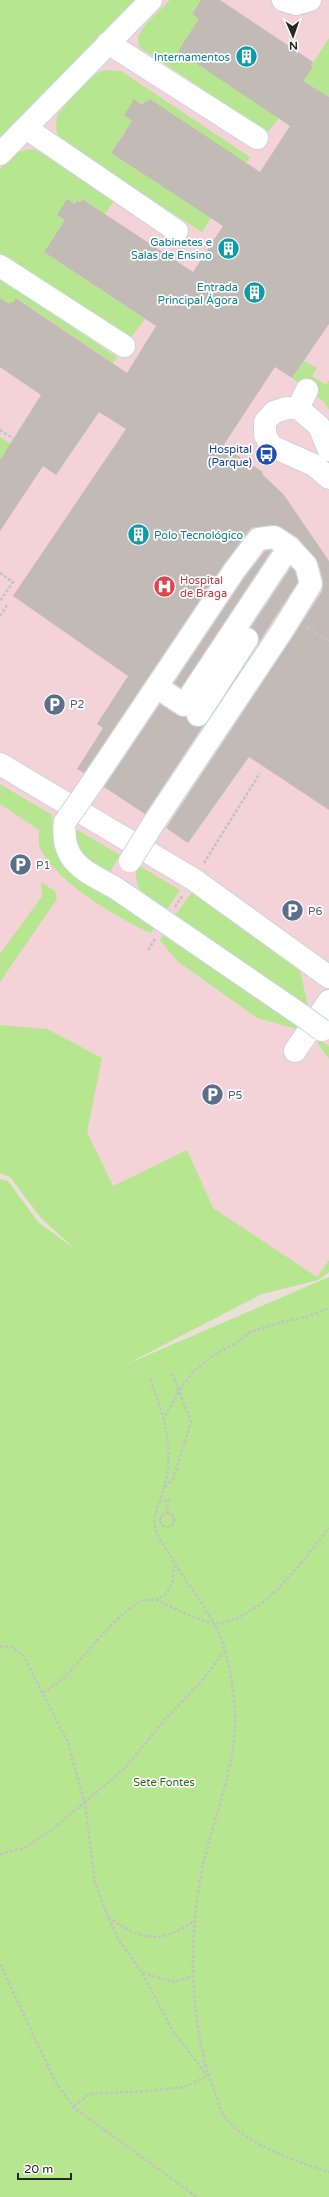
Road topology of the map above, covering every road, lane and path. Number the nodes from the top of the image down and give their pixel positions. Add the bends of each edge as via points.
1 (151, 0) edge
2 (283, 0) edge
3 (310, 0) edge
4 (108, 44) junction
5 (26, 128) junction
6 (257, 138) dead end
7 (0, 154) edge
8 (177, 231) dead end
9 (0, 266) edge
10 (124, 346) dead end
11 (0, 430) edge
12 (14, 439) dead end
13 (329, 450) edge
14 (329, 478) edge
15 (289, 547) junction
16 (0, 573) edge
17 (0, 601) edge
18 (7, 605) dead end
19 (0, 616) edge
20 (282, 631) junction
21 (247, 639) dead end
22 (157, 687) junction
23 (219, 701) dead end
24 (191, 710) junction
25 (217, 727) junction
26 (0, 764) edge
27 (260, 773) dead end
28 (193, 879) junction
29 (114, 888) junction
30 (171, 914) dead end
31 (156, 937) dead end
32 (148, 950) dead end
33 (329, 977) edge
34 (329, 1001) edge
35 (326, 1032) edge
36 (295, 1051) dead end
37 (329, 1308) edge
38 (172, 1373) dead end
39 (150, 1379) dead end
40 (179, 1391) junction
41 (164, 1416) junction
42 (164, 1487) junction
43 (158, 1503) junction
44 (166, 1513) junction
45 (329, 1528) edge
46 (175, 1564) junction
47 (156, 1600) junction
48 (214, 1624) junction
49 (0, 1646) edge
50 (224, 1651) junction
51 (43, 1693) junction
52 (84, 1804) junction
53 (0, 1854) edge
54 (108, 1917) junction
55 (194, 1921) junction
56 (0, 1964) edge
57 (142, 1973) junction
58 (194, 1976) junction
59 (208, 2076) junction
60 (73, 2107) junction
61 (329, 2172) edge
62 (197, 2197) edge

1 - 4 lane
2 - 3 lane via 296,4
4 - 5 lane
4 - 6 lane
5 - 7 lane
5 - 8 lane
9 - 10 lane
11 - 12 path
13 - 14 lane via 319,426 302,399 274,412 265,422 265,436 271,446 314,465
15 - 20 lane via 306,565 311,584
15 - 22 lane via 274,537 258,539
15 - 24 lane
16 - 17 path via 13,582
18 - 19 path
20 - 23 lane via 265,631
20 - 25 lane
21 - 24 lane
22 - 24 lane
22 - 29 lane, bridge via 65,822 63,836 68,855 90,874
24 - 25 lane
25 - 29 lane, bridge
26 - 28 lane
27 - 28 path
28 - 30 path
28 - 33 lane
29 - 35 lane, bridge
31 - 32 path
34 - 36 lane
37 - 40 path via 250,1332 193,1372
38 - 40 path
39 - 41 path
40 - 41 path
40 - 42 path via 191,1422 173,1479
41 - 42 path via 168,1459
42 - 43 path
43 - 44 path via 169,1500
43 - 46 path via 155,1528
44 - 44 path via 162,1515 161,1523 168,1527 172,1525 174,1518 170,1513
45 - 48 path via 298,1566 259,1606 235,1619
46 - 47 path via 172,1583 166,1594
46 - 48 path
47 - 48 path
47 - 51 path via 143,1600 129,1609 108,1628 64,1678
48 - 50 path
49 - 51 path via 12,1647 23,1655
50 - 52 path via 199,1684 167,1717 126,1767
50 - 55 path via 232,1678 235,1713 234,1749 202,1870
51 - 52 path via 68,1743
52 - 53 path via 26,1847
52 - 54 path via 95,1882
54 - 55 path via 141,1936 161,1937 178,1932
54 - 57 path via 119,1940
55 - 58 path
56 - 60 path via 54,2079
57 - 58 path via 174,1982
57 - 59 path via 174,2033
58 - 59 path via 199,2028
59 - 60 path via 184,2087 89,2094
59 - 61 path via 225,2118 234,2127 262,2145
60 - 62 path

